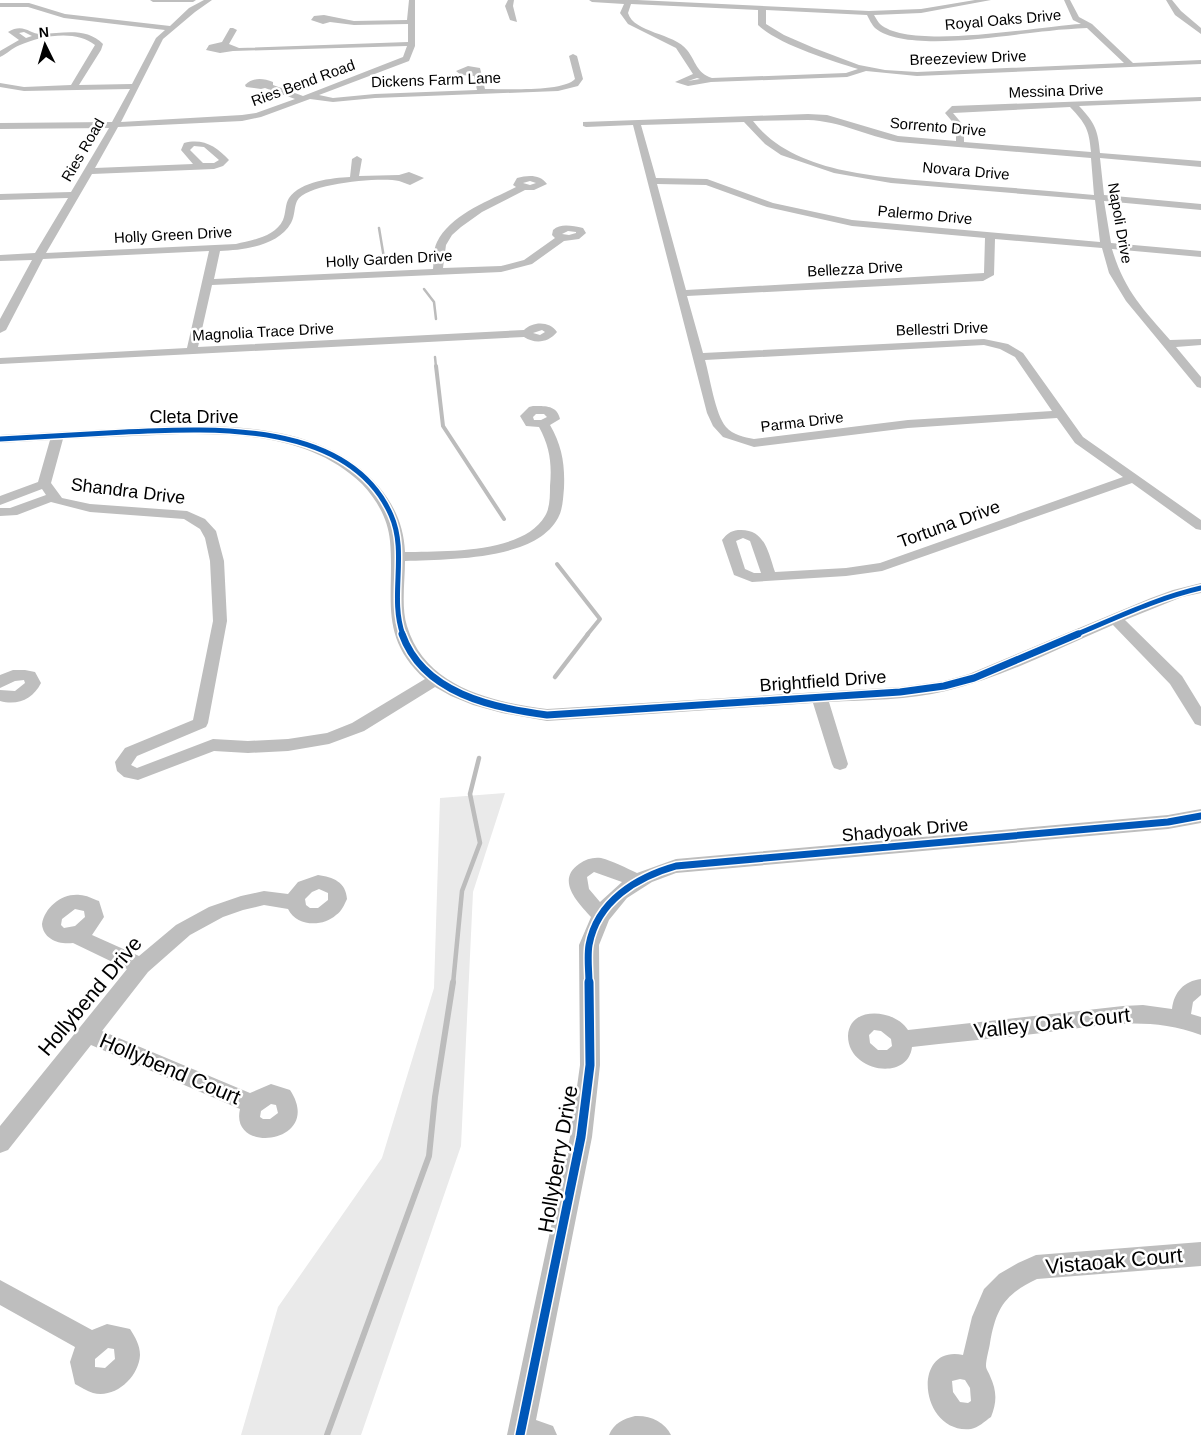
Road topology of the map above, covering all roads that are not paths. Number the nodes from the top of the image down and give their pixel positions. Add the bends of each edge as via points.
1 (153, 0) edge
2 (193, 0) edge
3 (209, 0) edge
4 (412, 0) edge
5 (511, 0) edge
6 (592, 0) edge
7 (988, 0) edge
8 (1067, 0) edge
9 (1169, 0) edge
10 (971, 1) edge
11 (56, 2) dead end
12 (628, 2) junction
13 (41, 4) edge
14 (0, 5) edge
15 (762, 8) junction
16 (869, 13) junction
17 (330, 20) dead end
18 (514, 20) dead end
19 (411, 22) junction
20 (1089, 26) junction
21 (170, 28) junction
22 (238, 28) dead end
23 (1201, 32) edge
24 (39, 36) junction
25 (24, 40) junction
26 (410, 44) junction
27 (0, 54) edge
28 (573, 56) dead end
29 (1201, 62) edge
30 (1132, 66) junction
31 (866, 69) junction
32 (478, 74) dead end
33 (0, 85) edge
34 (135, 86) junction
35 (267, 86) dead end
36 (74, 87) junction
37 (481, 92) junction
38 (307, 98) junction
39 (1201, 99) edge
40 (1072, 104) junction
41 (746, 118) junction
42 (636, 122) junction
43 (586, 124) dead end
44 (115, 125) junction
45 (0, 126) edge
46 (960, 143) junction
47 (1096, 155) junction
48 (357, 159) dead end
49 (1201, 164) edge
50 (201, 166) dead end
51 (90, 171) junction
52 (400, 178) dead end
53 (354, 180) junction
54 (653, 181) junction
55 (523, 187) dead end
56 (74, 195) junction
57 (0, 197) edge
58 (1099, 198) junction
59 (1201, 207) edge
60 (990, 236) junction
61 (562, 238) dead end
62 (1106, 246) junction
63 (215, 249) junction
64 (1201, 254) edge
65 (39, 256) junction
66 (0, 258) edge
67 (438, 272) junction
68 (209, 282) junction
69 (682, 293) junction
70 (0, 330) edge
71 (527, 332) dead end
72 (1201, 342) edge
73 (1168, 344) junction
74 (192, 350) junction
75 (699, 357) junction
76 (0, 361) edge
77 (1201, 384) edge
78 (1060, 414) junction
79 (543, 424) dead end
80 (58, 436) junction
81 (0, 439) edge
82 (1134, 478) junction
83 (44, 484) junction
84 (53, 497) junction
85 (0, 501) edge
86 (0, 512) edge
87 (1201, 526) edge
88 (397, 558) junction
89 (770, 577) dead end
90 (1201, 588) edge
91 (1116, 619) junction
92 (434, 680) junction
93 (0, 683) edge
94 (0, 696) edge
95 (819, 696) junction
96 (1201, 720) edge
97 (200, 723) junction
98 (213, 745) junction
99 (840, 764) dead end
100 (1201, 816) edge
101 (636, 880) junction
102 (619, 894) joint
103 (295, 902) dead end
104 (601, 915) junction
105 (74, 936) dead end
106 (141, 966) junction
107 (1201, 987) edge
108 (1181, 1018) junction
109 (1201, 1026) edge
110 (88, 1034) junction
111 (902, 1039) dead end
112 (253, 1104) dead end
113 (0, 1143) edge
114 (1201, 1254) edge
115 (0, 1292) edge
116 (93, 1344) dead end
117 (972, 1370) dead end
118 (529, 1433) edge
119 (622, 1435) edge
120 (658, 1435) edge

1 - 2 street
3 - 21 street, Ries Road
4 - 19 street, Ries Bend Road
5 - 18 street via 509,6
6 - 12 street
7 - 10 street
8 - 20 street via 1076,18
9 - 23 street via 1178,13
10 - 16 street via 921,11
11 - 13 street
12 - 15 street
12 - 31 street via 624,14 627,21 678,45 702,78 848,75
13 - 14 street
13 - 21 street via 54,14 69,17
15 - 16 street
15 - 31 street, Breezeview Drive via 762,25 771,32
16 - 20 street, Royal Oaks Drive via 874,24 887,30 936,40
17 - 19 street
19 - 26 street, Ries Bend Road
20 - 30 street
21 - 34 street, Ries Road via 158,41
22 - 26 street via 229,46
24 - 25 street
24 - 25 street via 25,30 12,32
24 - 36 street via 78,35 91,37 99,44
25 - 27 street
26 - 38 street, Ries Bend Road via 408,56 398,64
28 - 37 street, Dickens Farm Lane via 581,87
29 - 30 street, Breezeview Drive
30 - 31 street, Breezeview Drive via 917,74
32 - 37 street
33 - 36 street via 18,89
34 - 36 street
34 - 44 street, Ries Road
35 - 38 street, Dickens Farm Lane
37 - 38 street, Dickens Farm Lane via 334,100
38 - 44 street, Ries Bend Road via 242,118
39 - 40 street, Messina Drive
40 - 46 street, Messina Drive via 952,109 948,112 960,126
40 - 47 street, Napoli Drive via 1091,124
41 - 42 street, Sorrento Drive
41 - 46 street, Sorrento Drive via 827,118 891,138
41 - 58 street, Novara Drive via 760,137 774,147 840,172
42 - 43 street, Sorrento Drive
42 - 54 street, Parma Drive
44 - 45 street, Ries Bend Road
44 - 51 street, Ries Road
46 - 47 street, Sorrento Drive
47 - 49 street, Sorrento Drive
47 - 58 street, Napoli Drive
48 - 53 street
50 - 51 street
51 - 56 street, Ries Road
52 - 53 street, Holly Green Drive
53 - 63 street, Holly Green Drive via 328,183 303,191 293,199 287,221 277,232 246,244
54 - 60 street, Palermo Drive via 707,182 770,205 838,221
54 - 69 street, Parma Drive
55 - 67 street via 450,231 440,248
56 - 57 street
56 - 65 street, Ries Road
58 - 59 street, Novara Drive
58 - 62 street, Napoli Drive
60 - 62 street, Palermo Drive
60 - 69 street, Bellezza Drive via 990,271 982,278
61 - 67 street, Holly Garden Drive via 519,266
62 - 64 street, Palermo Drive
62 - 73 street, Napoli Drive via 1111,267 1123,291
63 - 65 street, Holly Green Drive
63 - 68 street
65 - 66 street, Holly Green Drive
65 - 70 street, Ries Road
67 - 68 street, Holly Garden Drive
68 - 74 street
69 - 75 street, Parma Drive
71 - 74 street, Magnolia Trace Drive
72 - 73 street
73 - 77 street, Napoli Drive
74 - 76 street, Magnolia Trace Drive
75 - 78 street, Bellestri Drive via 984,342 1009,348 1019,355
75 - 78 street, Parma Drive via 716,424 724,433 754,443 908,424
78 - 82 street, Bellestri Drive via 1079,440
79 - 88 street via 558,456 554,513 545,527 521,542 497,550
80 - 81 street, Cleta Drive
80 - 83 street, Shandra Drive
80 - 88 street, Cleta Drive via 218,429 271,436 316,449 361,475 378,493 396,529
82 - 87 street, Bellestri Drive
82 - 89 street, Tortuna Drive via 891,564 846,572
83 - 84 street, Shandra Drive
83 - 85 street
84 - 86 street, Shandra Drive via 12,512
84 - 97 street, Shandra Drive via 77,506 188,516 209,531 214,542 221,608
88 - 92 street, Cleta Drive via 399,625 415,660
90 - 91 street, Brightfield Drive via 1178,593
91 - 95 street, Brightfield Drive via 974,678 944,686
91 - 96 street via 1176,680
92 - 95 street, Brightfield Drive via 497,707 547,715
92 - 98 street via 358,727 330,738 288,745
93 - 94 street via 8,677 20,675 29,676 33,683 24,694 11,698
95 - 99 street
97 - 98 street
97 - 98 street via 131,752 123,767 130,773 145,772
100 - 101 street, Shadyoak Drive via 1168,822 676,866
101 - 102 street, Shadyoak Drive
101 - 104 street via 600,865 590,865 578,874 577,886
102 - 104 street, Hollyberry Drive
103 - 106 street, Hollybend Drive via 264,898 216,912 183,930
104 - 118 street, Hollyberry Drive via 589,945 590,1064 580,1137
105 - 106 street
106 - 110 street, Hollybend Drive
107 - 108 street via 1194,988 1183,999
108 - 109 street, Valley Oak Court
108 - 111 street, Valley Oak Court via 1125,1015
110 - 112 street, Hollybend Court
110 - 113 street, Hollybend Drive
114 - 117 street, Vistaoak Court via 1036,1267 1015,1277 998,1289 985,1312
115 - 116 street
119 - 120 street via 634,1428 643,1428

